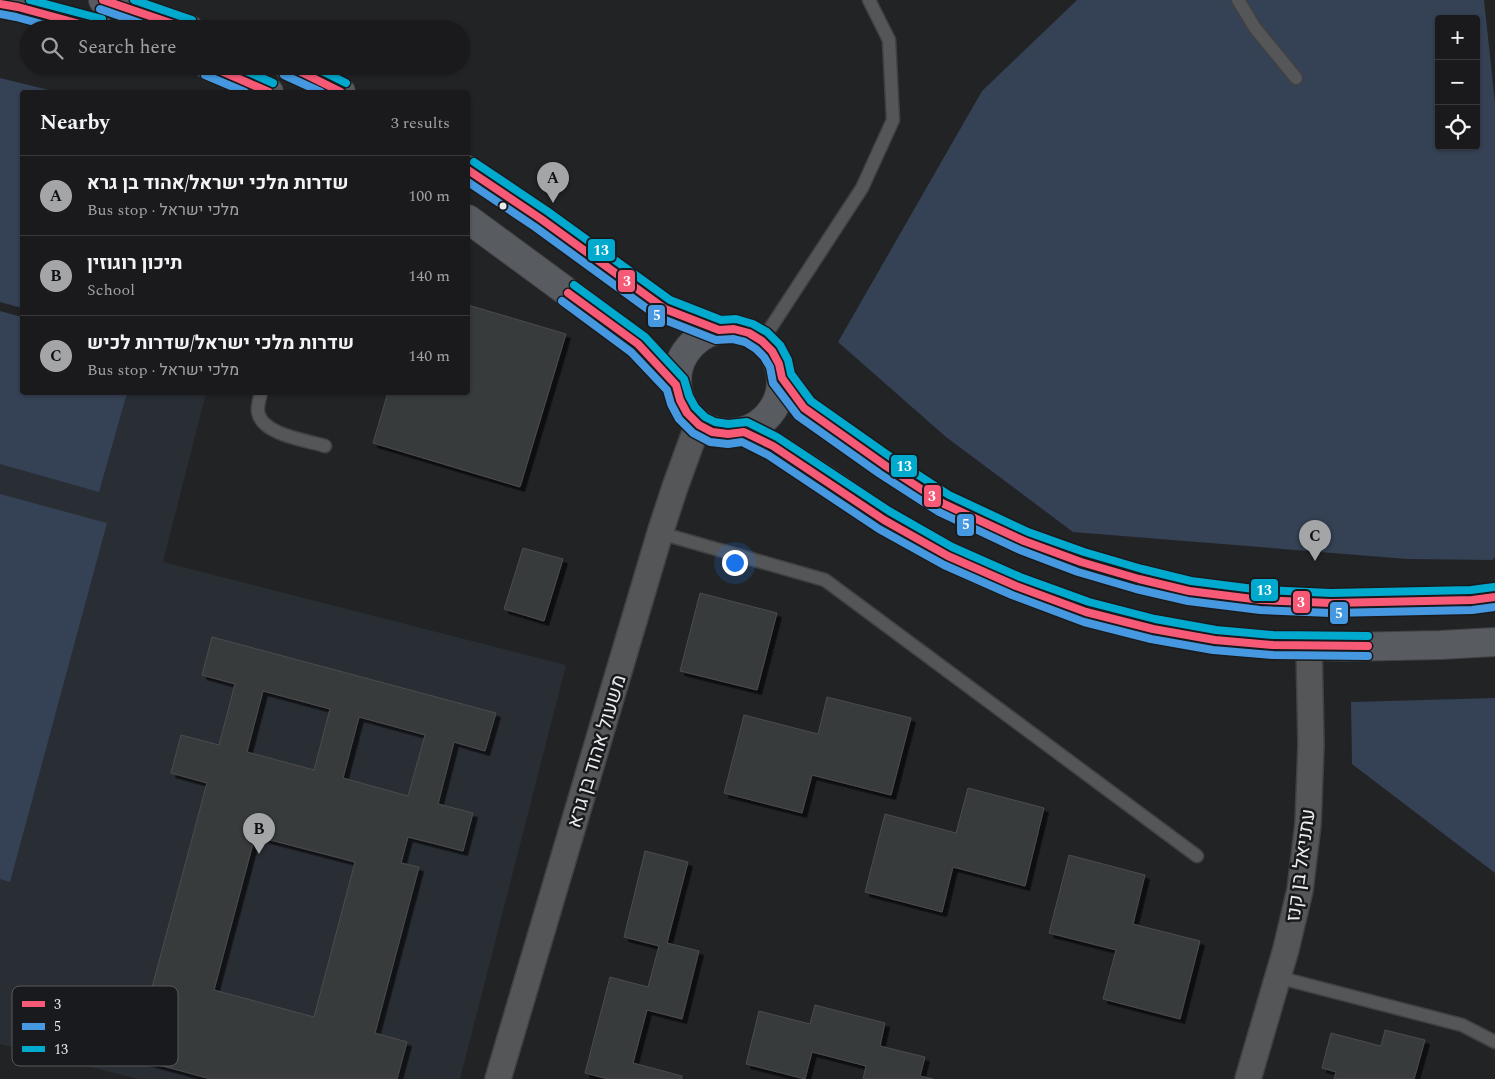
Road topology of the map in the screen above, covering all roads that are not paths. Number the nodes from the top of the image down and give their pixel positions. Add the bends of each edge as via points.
1 (103, 0) edge
2 (869, 0) edge
3 (1238, 0) edge
4 (0, 4) edge
5 (68, 20) edge
6 (162, 20) edge
7 (230, 75) edge
8 (307, 75) edge
9 (1296, 78) dead end
10 (264, 90) edge
11 (337, 90) edge
12 (470, 171) edge
13 (470, 219) edge
14 (719, 330) junction
15 (762, 341) junction
16 (782, 378) junction
17 (676, 385) junction
18 (261, 395) edge
19 (700, 425) junction
20 (744, 432) junction
21 (325, 446) dead end
22 (660, 533) junction
23 (1495, 597) edge
24 (1495, 642) edge
25 (1309, 646) junction
26 (1197, 856) dead end
27 (1277, 977) junction
28 (1495, 1042) edge
29 (498, 1079) edge
30 (1248, 1079) edge

1 - 6 street
2 - 15 lane via 889,40 893,120 862,188
3 - 9 lane via 1254,28
4 - 5 street
7 - 10 street
8 - 11 street
12 - 14 street via 665,308
13 - 17 street via 638,344
14 - 15 street via 750,333
14 - 17 street via 692,343 677,369
15 - 16 street via 772,351
16 - 20 street via 780,396 772,412 760,424
16 - 23 street via 804,408 944,504 1024,541 1081,562 1189,591 1261,600 1331,603
17 - 19 street via 687,414
18 - 21 lane via 258,411 266,426 274,432
19 - 20 street via 712,432
19 - 22 street, משעול אהוד בן גרא via 694,434
20 - 25 street via 822,477 884,520 948,556 1016,586 1086,612 1153,629 1215,640
22 - 26 lane via 825,580
22 - 29 street, משעול אהוד בן גרא
24 - 25 street
25 - 27 street, עתניאל בן קנז via 1311,745 1308,824 1300,890
27 - 28 lane via 1462,1025
27 - 30 street, עתניאל בן קנז

